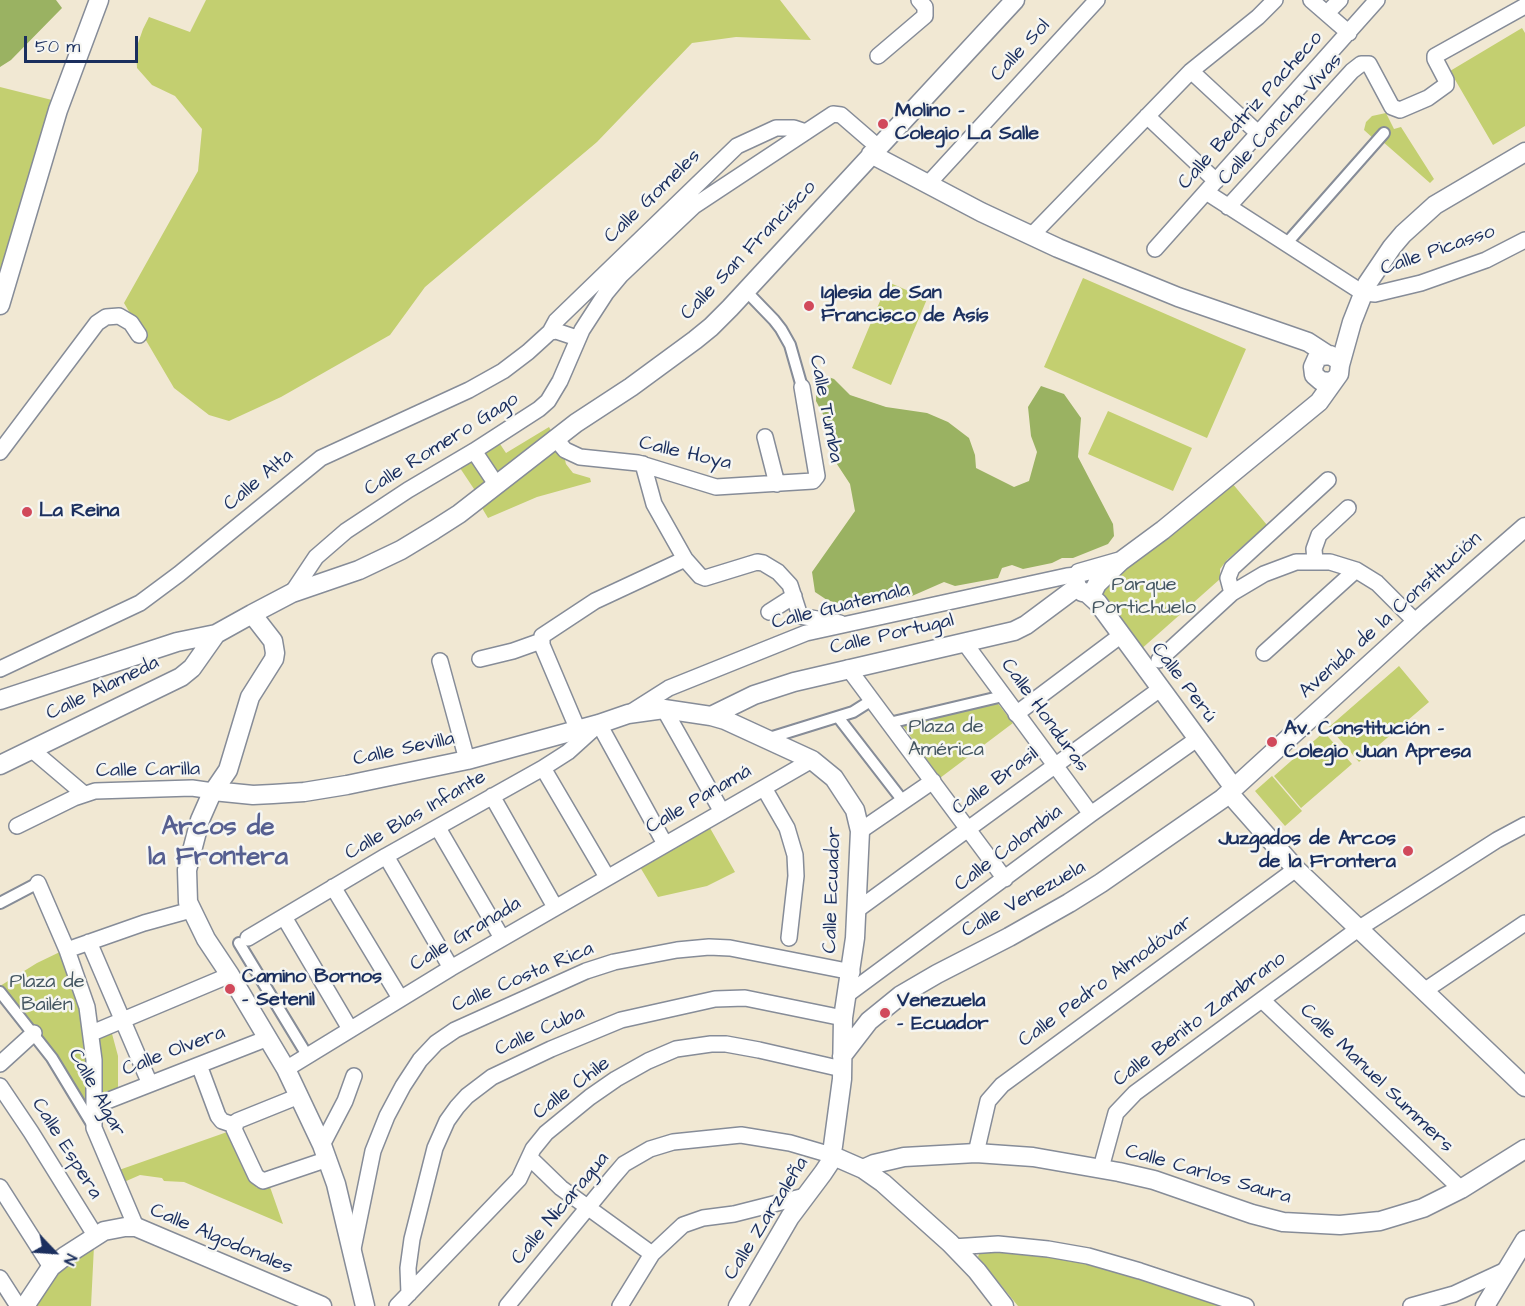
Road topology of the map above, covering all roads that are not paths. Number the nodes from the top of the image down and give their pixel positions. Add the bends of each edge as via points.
1 (99, 0) edge
2 (919, 0) edge
3 (1015, 0) edge
4 (1097, 0) edge
5 (1275, 0) edge
6 (1311, 0) edge
7 (1340, 0) edge
8 (1377, 0) edge
9 (1525, 5) edge
10 (1327, 14) junction
11 (1349, 33) junction
12 (878, 56) dead end
13 (1191, 71) junction
14 (1146, 116) junction
15 (806, 132) junction
16 (1384, 133) dead end
17 (1259, 134) junction
18 (874, 150) junction
19 (1525, 152) edge
20 (1216, 181) junction
21 (928, 184) junction
22 (1206, 192) junction
23 (1228, 207) junction
24 (1031, 236) junction
25 (1525, 240) edge
26 (1286, 244) junction
27 (1155, 249) dead end
28 (746, 291) junction
29 (1363, 293) junction
30 (0, 305) edge
31 (550, 332) junction
32 (139, 335) dead end
33 (577, 338) junction
34 (572, 353) joint
35 (1328, 366) junction
36 (802, 387) joint
37 (765, 436) dead end
38 (555, 438) junction
39 (0, 452) edge
40 (474, 452) junction
41 (643, 464) junction
42 (816, 479) joint
43 (1329, 480) dead end
44 (496, 484) junction
45 (777, 484) junction
46 (1348, 508) dead end
47 (1525, 527) edge
48 (685, 559) junction
49 (1315, 561) junction
50 (1356, 570) junction
51 (1089, 586) junction
52 (292, 593) junction
53 (1232, 593) junction
54 (794, 596) junction
55 (769, 612) dead end
56 (252, 614) junction
57 (1416, 622) junction
58 (846, 624) junction
59 (216, 634) junction
60 (1120, 636) junction
61 (183, 641) junction
62 (541, 641) junction
63 (964, 642) junction
64 (1264, 653) dead end
65 (480, 659) dead end
66 (1159, 660) dead end
67 (440, 661) dead end
68 (192, 668) junction
69 (848, 668) junction
70 (0, 669) edge
71 (1160, 689) junction
72 (1004, 696) junction
73 (0, 700) edge
74 (872, 700) junction
75 (664, 709) junction
76 (628, 714) junction
77 (1016, 714) junction
78 (711, 716) junction
79 (838, 717) junction
80 (889, 723) junction
81 (599, 724) junction
82 (578, 730) junction
83 (766, 739) junction
84 (1197, 739) junction
85 (30, 749) junction
86 (467, 760) junction
87 (812, 760) junction
88 (1, 762) edge
89 (1054, 766) junction
90 (543, 768) junction
91 (933, 781) junction
92 (764, 788) junction
93 (1232, 790) junction
94 (213, 791) junction
95 (84, 794) junction
96 (492, 796) junction
97 (903, 801) junction
98 (722, 812) junction
99 (1091, 814) junction
100 (1525, 825) edge
101 (17, 826) dead end
102 (438, 828) junction
103 (968, 829) junction
104 (860, 831) junction
105 (665, 844) junction
106 (386, 856) junction
107 (1296, 869) junction
108 (607, 877) junction
109 (1005, 879) junction
110 (38, 884) joint
111 (333, 887) junction
112 (0, 903) edge
113 (555, 907) junction
114 (191, 910) junction
115 (857, 910) junction
116 (284, 916) junction
117 (1525, 923) edge
118 (1358, 929) junction
119 (502, 938) junction
120 (789, 938) dead end
121 (243, 941) joint
122 (89, 942) junction
123 (67, 950) junction
124 (451, 968) junction
125 (852, 972) junction
126 (230, 975) junction
127 (1424, 991) junction
128 (0, 992) edge
129 (848, 994) junction
130 (400, 998) junction
131 (1262, 1000) junction
132 (843, 1018) junction
133 (122, 1020) junction
134 (350, 1029) junction
135 (34, 1033) junction
136 (92, 1033) junction
137 (268, 1038) junction
138 (307, 1056) junction
139 (842, 1063) junction
140 (0, 1064) edge
141 (199, 1065) junction
142 (286, 1069) junction
143 (354, 1076) dead end
144 (150, 1084) junction
145 (0, 1086) edge
146 (1525, 1087) edge
147 (299, 1096) junction
148 (94, 1106) junction
149 (234, 1125) junction
150 (94, 1128) junction
151 (1525, 1149) edge
152 (325, 1152) junction
153 (976, 1153) junction
154 (831, 1155) junction
155 (530, 1158) junction
156 (1101, 1168) junction
157 (863, 1169) junction
158 (0, 1187) edge
159 (1461, 1189) junction
160 (805, 1196) junction
161 (589, 1208) junction
162 (136, 1227) junction
163 (95, 1235) junction
164 (1525, 1240) edge
165 (953, 1247) junction
166 (353, 1249) junction
167 (652, 1254) junction
168 (51, 1267) junction
169 (1509, 1269) junction
170 (0, 1278) edge
171 (409, 1294) junction
172 (1002, 1305) edge
173 (18, 1306) edge
174 (25, 1306) edge
175 (322, 1306) edge
176 (365, 1306) edge
177 (397, 1306) edge
178 (507, 1306) edge
179 (620, 1306) edge
180 (738, 1306) edge
181 (1246, 1306) edge
182 (1411, 1306) edge
183 (1485, 1306) edge

1 - 30 street via 58,110
2 - 12 street via 925,16
3 - 18 street, Calle San Francisco
4 - 21 street, Calle Sol
5 - 13 street
6 - 10 street
7 - 10 street
8 - 11 street, Calle Beatriz Pacheco
9 - 23 street, Calle Concha Vivas via 1436,56 1446,82 1416,104 1396,110 1371,66 1366,63 1352,71
10 - 11 street
11 - 17 street, Calle Beatriz Pacheco
13 - 14 street
13 - 17 street
14 - 20 street
14 - 24 street
15 - 18 street, Calle Gomeles via 837,114
15 - 31 street, Calle Gomeles via 776,128 737,146 556,321
15 - 33 street, Calle Gomeles via 683,214 621,275
16 - 26 street
17 - 20 street, Calle Beatriz Pacheco
18 - 21 street
18 - 28 street, Calle San Francisco
19 - 29 street via 1449,196 1418,219 1382,261
20 - 22 street, Calle Beatriz Pacheco
21 - 24 street
22 - 23 street
22 - 27 street, Calle Beatriz Pacheco
23 - 26 street
24 - 35 street via 1157,290 1317,346
25 - 29 street, Calle Picasso via 1486,260 1421,283 1376,294
26 - 29 street
28 - 36 street, Calle Tumba via 774,320 790,345
28 - 38 street, Calle San Francisco via 711,327
29 - 35 street via 1348,337
31 - 33 street
31 - 70 street, Calle Alta via 482,384 321,458 140,603
32 - 39 street via 123,317 112,315 97,323
33 - 34 street, Calle Gomeles
34 - 40 street, Calle Romero Gago via 548,401
35 - 51 street, Calle Portugal via 1309,410
36 - 42 street, Calle Tumba
37 - 45 street
38 - 41 street, Calle Hoya via 580,458
38 - 44 street, Calle San Francisco
40 - 44 street
40 - 52 street, Calle Romero Gago via 357,523 316,557
41 - 45 street, Calle Hoya via 716,487
41 - 48 street via 654,504
42 - 45 street, Calle Hoya
43 - 53 street via 1232,568 1228,578
44 - 52 street, Calle San Francisco via 454,517 401,550 359,570
46 - 49 street via 1319,535
47 - 57 street, Avenida de la Constitución
48 - 54 street via 705,578 763,563 785,578
48 - 62 street via 595,601 545,633
49 - 50 street
49 - 53 street via 1281,566
50 - 57 street via 1377,583
50 - 64 street
51 - 58 street, Calle Guatemala via 1067,576
51 - 60 street, Calle Perú
51 - 63 street, Calle Portugal via 1020,628
52 - 56 street, Calle San Francisco
53 - 66 street
54 - 55 street
54 - 58 street via 800,616
56 - 59 street, Calle San Francisco
56 - 94 street via 273,641 274,659 250,697 228,770
57 - 93 street, Avenida de la Constitución
58 - 76 street, Calle Guatemala via 795,636 698,674
59 - 61 street
59 - 68 street
60 - 71 street, Calle Perú
60 - 77 street
61 - 68 street, Calle Alameda via 192,650
61 - 73 street
62 - 65 street
62 - 82 street
63 - 69 street, Calle Portugal
63 - 72 street, Calle Honduras
67 - 86 street
68 - 85 street, Calle Alameda via 157,689
69 - 74 street
69 - 78 street, Calle Portugal via 773,688
71 - 84 street, Calle Perú
71 - 89 street, Calle Brasil
72 - 77 street, Calle Honduras
72 - 80 street
74 - 79 street
74 - 80 street
75 - 76 street, Calle Ecuador
75 - 78 street, Calle Ecuador
75 - 98 street
76 - 81 street, Calle Ecuador
77 - 89 street, Calle Honduras
78 - 83 street, Calle Ecuador
79 - 83 street
79 - 97 street
80 - 91 street
81 - 82 street, Calle Sevilla
81 - 90 street, Calle Blas Infante
81 - 105 street
82 - 86 street, Calle Sevilla
83 - 87 street, Calle Ecuador
84 - 93 street, Calle Perú
84 - 99 street, Calle Colombia
85 - 88 street, Calle Alameda
85 - 95 street, Calle Carilla
86 - 94 street, Calle Sevilla via 304,792 253,795
87 - 92 street, Calle Panamá
87 - 104 street, Calle Ecuador via 843,789 855,810
89 - 99 street, Calle Honduras
89 - 103 street, Calle Brasil
90 - 96 street, Calle Blas Infante
90 - 108 street
91 - 97 street
91 - 103 street
92 - 98 street, Calle Panamá
92 - 120 street via 787,828 795,855
93 - 107 street, Calle Perú
93 - 139 street, Calle Venezuela via 1093,888 901,995 869,1022
94 - 95 street, Calle Carilla via 108,789
94 - 114 street via 188,860
95 - 101 street, Calle Carilla
96 - 102 street, Calle Blas Infante
96 - 113 street
97 - 104 street
98 - 105 street, Calle Panamá
99 - 109 street, Calle Colombia
100 - 118 street, Calle Benito Zambrano
102 - 106 street, Calle Blas Infante
102 - 119 street
103 - 109 street
103 - 115 street, Calle Brasil
104 - 115 street, Calle Ecuador
105 - 108 street, Calle Panamá
106 - 111 street, Calle Blas Infante
106 - 124 street
107 - 118 street, Calle Perú
107 - 153 street, Calle Pedro Almodóvar via 1002,1085 988,1101
108 - 113 street, Calle Granada
109 - 129 street, Calle Colombia
110 - 112 street
110 - 123 street
111 - 116 street, Calle Blas Infante
111 - 130 street
113 - 119 street, Calle Granada
114 - 122 street
114 - 126 street
115 - 125 street, Calle Ecuador
116 - 121 street, Calle Blas Infante
116 - 134 street
117 - 127 street
118 - 127 street, Calle Perú
118 - 131 street, Calle Benito Zambrano
119 - 124 street, Calle Granada
121 - 138 street
122 - 123 street
122 - 133 street
123 - 136 street
124 - 130 street, Calle Granada
125 - 129 street, Calle Ecuador
125 - 166 street, Calle Costa Rica via 730,948 677,950 586,971 455,1030 420,1060 387,1116 373,1151
126 - 133 street
126 - 137 street
127 - 146 street, Calle Perú
128 - 135 street, Calle Algar
129 - 132 street, Calle Ecuador
130 - 134 street, Calle Granada
131 - 156 street, Calle Benito Zambrano via 1127,1099 1113,1120
131 - 159 street, Calle Manuel Summers
132 - 139 street, Calle Ecuador
132 - 171 street, Calle Cuba via 745,998 715,999 621,1020 492,1077 457,1107 435,1148 412,1239
133 - 136 street
133 - 144 street
134 - 138 street, Calle Granada
135 - 140 street
135 - 150 street, Calle Algar
136 - 148 street
137 - 141 street, Calle Olvera
137 - 142 street
138 - 142 street, Calle Granada
139 - 154 street, Calle Ecuador
139 - 155 street, Calle Chile via 734,1045 676,1049 648,1061 590,1097 538,1142
141 - 144 street, Calle Olvera
141 - 149 street via 218,1116
142 - 147 street
143 - 152 street
144 - 148 street, Calle Olvera
145 - 163 street, Calle Espera
147 - 149 street
147 - 152 street
148 - 150 street
149 - 152 street via 256,1176 263,1181
150 - 162 street, Calle Algar
151 - 159 street, Calle Carlos Saura
152 - 166 street
153 - 156 street, Calle Carlos Saura
153 - 157 street, Calle Carlos Saura via 904,1157
154 - 157 street
154 - 160 street, Calle Zarzaleña via 824,1173
154 - 161 street, Calle Nicaragua via 741,1134 661,1144 624,1164
155 - 161 street
155 - 171 street, Calle Chile via 519,1179
156 - 159 street, Calle Carlos Saura via 1181,1188 1252,1214 1313,1224 1380,1221 1423,1208
157 - 165 street
158 - 168 street
160 - 167 street via 693,1220
160 - 180 street, Calle Zarzaleña
161 - 167 street
161 - 178 street, Calle Nicaragua
162 - 163 street, Calle Algodonales via 114,1228
162 - 175 street, Calle Algodonales
163 - 168 street, Calle Algodonales
164 - 169 street
165 - 172 street
165 - 181 street via 998,1244 1088,1256
166 - 176 street
167 - 179 street
168 - 174 street, Calle Algodonales
169 - 182 street via 1454,1294
169 - 183 street
170 - 173 street
171 - 177 street, Calle Chile

